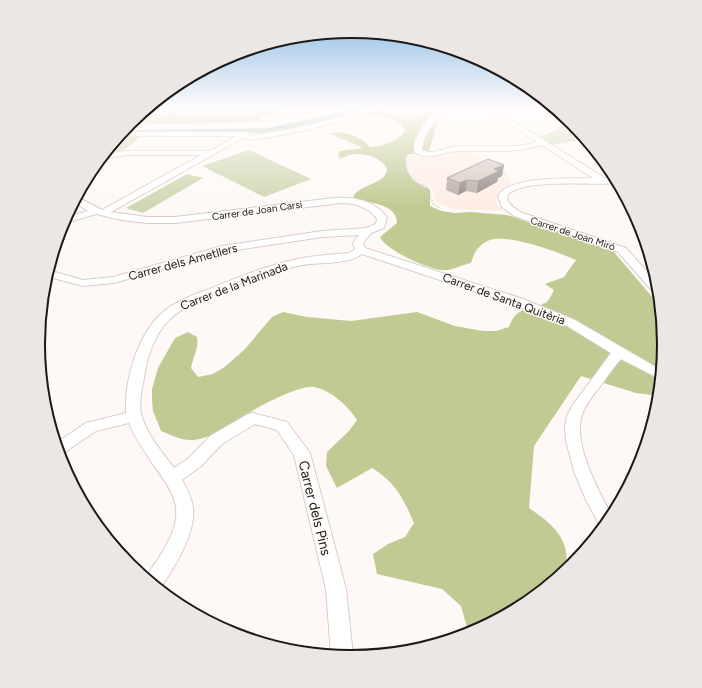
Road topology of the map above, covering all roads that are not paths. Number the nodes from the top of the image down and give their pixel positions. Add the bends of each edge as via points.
1 (138, 141) edge
2 (232, 141) edge
3 (419, 141) edge
4 (539, 141) edge
5 (542, 143) junction
6 (127, 153) junction
7 (209, 153) junction
8 (198, 154) junction
9 (110, 156) edge
10 (603, 181) junction
11 (610, 181) edge
12 (80, 203) edge
13 (97, 211) junction
14 (72, 218) edge
15 (367, 231) junction
16 (361, 250) junction
17 (53, 274) edge
18 (651, 283) edge
19 (621, 352) junction
20 (655, 372) edge
21 (134, 416) junction
22 (63, 447) edge
23 (171, 479) junction
24 (603, 516) edge
25 (155, 579) edge
26 (341, 650) edge

1 - 6 street
2 - 7 street
3 - 5 street via 418,152 431,155 452,150 508,152
4 - 5 street
5 - 10 street
6 - 8 street
6 - 9 street
7 - 8 street
7 - 13 street via 208,156
8 - 13 street
10 - 11 street
10 - 18 street, Carrer de Joan Miró via 522,185 508,191 502,197 504,207 517,214 622,250
12 - 13 street, Carrer de Joan Carsi
13 - 14 street
13 - 15 street, Carrer de Joan Carsi via 143,220 205,217 282,205 348,200 367,205 382,217 381,226
15 - 16 street via 358,243
15 - 17 street, Carrer dels Ametllers via 322,234 222,249 114,280 83,282
16 - 19 street, Carrer de Santa Quitèria via 519,302 572,323
16 - 21 street, Carrer de la Marinada via 352,256 289,264 220,289 168,314 144,350 134,397
19 - 20 street, Carrer de Santa Quitèria
19 - 24 street via 614,358 577,411 573,424 574,440 581,466 592,496
21 - 22 street via 91,427
21 - 23 street, Carrer de la Marinada via 149,448
23 - 25 street, Carrer de la Marinada via 184,499 185,510 177,541
23 - 26 street, Carrer dels Pins via 195,462 216,440 253,418 282,426 302,453 336,590

